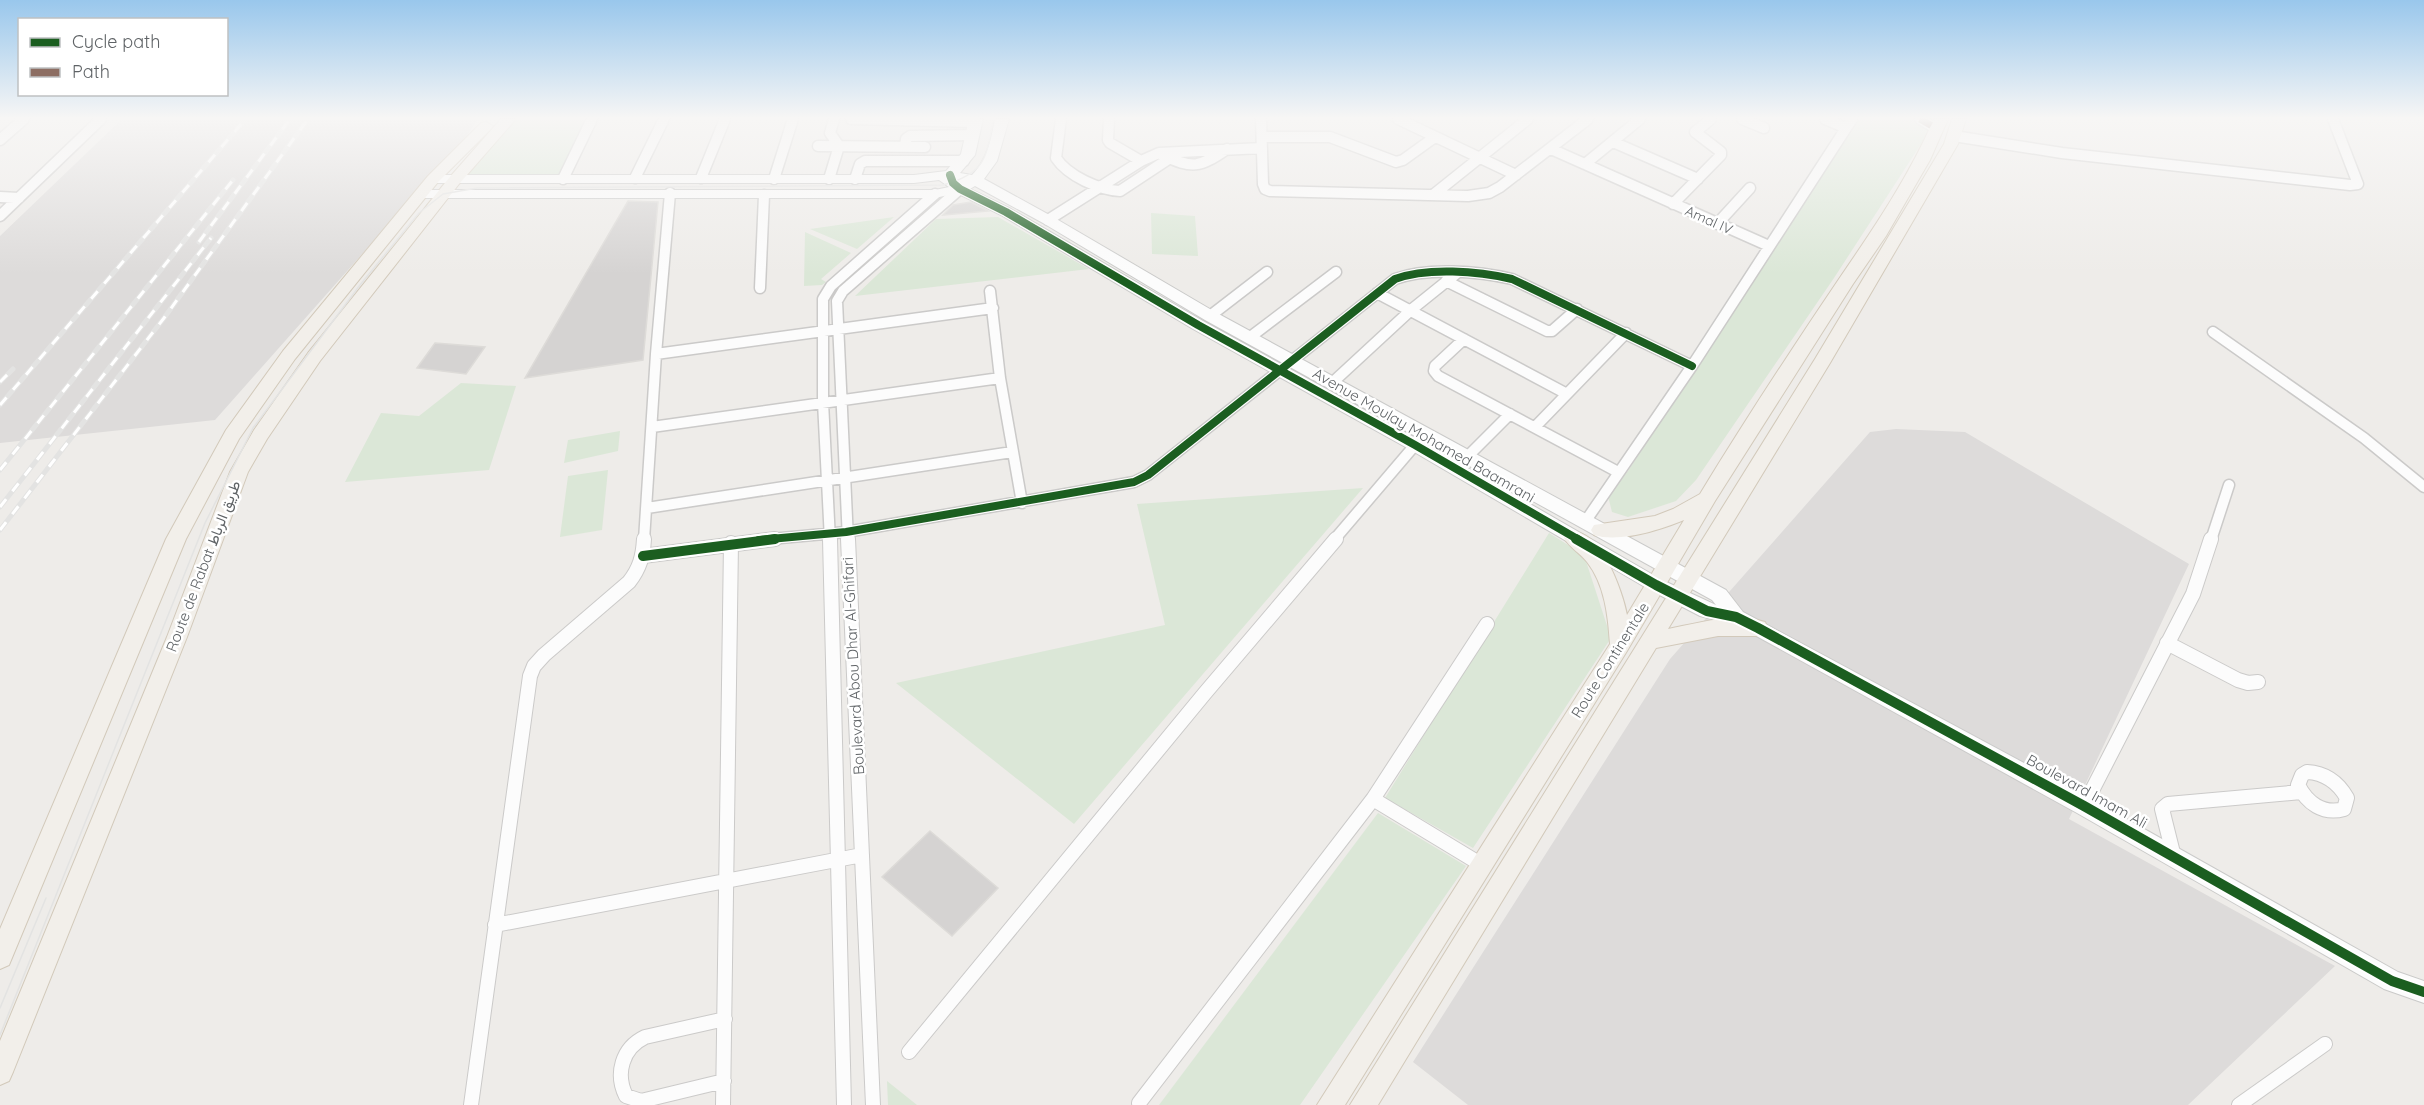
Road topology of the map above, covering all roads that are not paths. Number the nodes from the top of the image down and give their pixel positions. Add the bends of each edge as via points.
1 (48, 171) edge
2 (451, 171) edge
3 (455, 171) edge
4 (566, 171) edge
5 (639, 171) edge
6 (704, 171) edge
7 (776, 171) edge
8 (832, 171) edge
9 (858, 171) edge
10 (954, 171) edge
11 (986, 171) edge
12 (1067, 171) edge
13 (1126, 171) edge
14 (1151, 171) edge
15 (1263, 171) edge
16 (1463, 171) edge
17 (1506, 171) edge
18 (1522, 171) edge
19 (1599, 171) edge
20 (1679, 171) edge
21 (1706, 171) edge
22 (1818, 171) edge
23 (1917, 171) edge
24 (1935, 171) edge
25 (2219, 171) edge
26 (2353, 171) edge
27 (950, 175) junction
28 (1516, 175) junction
29 (635, 178) junction
30 (701, 178) junction
31 (774, 178) junction
32 (562, 179) junction
33 (829, 179) junction
34 (855, 179) junction
35 (1698, 179) junction
36 (975, 180) junction
37 (1101, 186) junction
38 (438, 187) junction
39 (1750, 188) dead end
40 (960, 189) junction
41 (670, 193) junction
42 (935, 194) junction
43 (764, 195) junction
44 (1433, 195) junction
45 (0, 197) edge
46 (19, 198) junction
47 (1673, 204) junction
48 (0, 216) edge
49 (1048, 220) junction
50 (1717, 224) junction
51 (1769, 246) junction
52 (1267, 272) dead end
53 (1336, 272) dead end
54 (1458, 273) junction
55 (1446, 281) junction
56 (760, 288) dead end
57 (990, 291) dead end
58 (1377, 293) junction
59 (993, 308) junction
60 (1577, 309) junction
61 (1411, 310) junction
62 (1210, 316) junction
63 (838, 329) junction
64 (823, 331) junction
65 (2213, 332) dead end
66 (1626, 333) junction
67 (1249, 338) junction
68 (1464, 339) junction
69 (656, 354) junction
70 (1692, 366) junction
71 (1287, 367) junction
72 (1000, 378) junction
73 (1332, 383) junction
74 (1567, 394) junction
75 (841, 399) junction
76 (823, 402) junction
77 (1510, 414) junction
78 (652, 427) junction
79 (1535, 427) junction
80 (1415, 445) junction
81 (1012, 452) junction
82 (1467, 457) junction
83 (1618, 472) junction
84 (845, 478) junction
85 (827, 480) junction
86 (2229, 484) dead end
87 (2424, 488) edge
88 (1708, 496) junction
89 (1022, 503) junction
90 (647, 508) junction
91 (1586, 530) junction
92 (846, 532) junction
93 (830, 535) junction
94 (731, 543) junction
95 (642, 556) junction
96 (1668, 566) junction
97 (1656, 585) junction
98 (1682, 587) junction
99 (1736, 617) joint
100 (1488, 624) dead end
101 (1758, 628) junction
102 (1648, 641) junction
103 (2167, 643) junction
104 (1620, 645) junction
105 (2258, 682) dead end
106 (2301, 792) dead end
107 (1373, 798) junction
108 (2084, 806) junction
109 (862, 855) junction
110 (2174, 857) junction
111 (838, 860) junction
112 (1482, 865) junction
113 (727, 882) junction
114 (495, 925) junction
115 (0, 957) edge
116 (2424, 992) edge
117 (725, 1019) junction
118 (2325, 1044) dead end
119 (909, 1052) dead end
120 (0, 1072) edge
121 (724, 1081) junction
122 (1139, 1103) dead end
123 (2246, 1103) edge
124 (471, 1105) edge
125 (723, 1105) edge
126 (844, 1105) edge
127 (873, 1105) edge
128 (1330, 1105) edge
129 (1363, 1105) edge

1 - 46 street
2 - 38 main road, Route de Rabat طريق الرباط
3 - 38 main road, Route de Rabat طريق الرباط
4 - 32 street
5 - 29 street
6 - 30 street
7 - 31 street
8 - 33 street
9 - 34 street
10 - 27 street, Boulevard Abou Dhar Al-Ghifari
11 - 36 street, Boulevard Abou Dhar Al-Ghifari
12 - 37 street
13 - 37 street
14 - 37 street via 1120,191 1111,192
15 - 44 street via 1265,189 1280,192
16 - 44 street
17 - 28 street
18 - 28 street
19 - 47 street, Amal IV
20 - 35 street
21 - 35 street
22 - 51 street
23 - 88 main road, Route Continentale
24 - 98 main road, Route Continentale
25 - 26 street via 2358,184
27 - 34 street, Avenue Moulay Mohamed Baamrani
27 - 36 street, Avenue Moulay Mohamed Baamrani
27 - 40 street, Avenue Moulay Mohamed Baamrani
27 - 42 street, Boulevard Abou Dhar Al-Ghifari
28 - 44 street via 1489,193
29 - 30 street, Avenue Moulay Mohamed Baamrani
29 - 32 street, Avenue Moulay Mohamed Baamrani
30 - 31 street, Avenue Moulay Mohamed Baamrani
31 - 33 street, Avenue Moulay Mohamed Baamrani
32 - 38 street, Avenue Moulay Mohamed Baamrani
33 - 34 street, Avenue Moulay Mohamed Baamrani
35 - 47 street
36 - 40 street, Boulevard Abou Dhar Al-Ghifari
36 - 49 street, Avenue Moulay Mohamed Baamrani
37 - 49 street
38 - 41 street
38 - 115 main road, Route de Rabat طريق الرباط via 289,355 232,435 176,539
38 - 120 main road, Route de Rabat طريق الرباط via 314,357 239,472 177,637
39 - 50 street
40 - 42 street
40 - 63 street, Boulevard Abou Dhar Al-Ghifari via 838,296
40 - 71 street, Avenue Moulay Mohamed Baamrani
41 - 43 street
41 - 69 street
42 - 43 street
42 - 64 street, Boulevard Abou Dhar Al-Ghifari via 825,293
43 - 56 street
45 - 46 street
46 - 48 street
47 - 50 street, Amal IV
49 - 62 street, Avenue Moulay Mohamed Baamrani
50 - 51 street, Amal IV
51 - 70 street
52 - 62 street
53 - 67 street
54 - 55 street
54 - 58 street via 1412,273 1395,279
54 - 60 street via 1512,279
55 - 60 street via 1547,331
55 - 61 street
57 - 59 street
58 - 61 street
58 - 71 street
59 - 63 street
59 - 72 street
60 - 66 street
61 - 68 street
61 - 73 street
62 - 67 street, Avenue Moulay Mohamed Baamrani
63 - 64 street
63 - 75 street, Boulevard Abou Dhar Al-Ghifari
64 - 69 street
64 - 76 street, Boulevard Abou Dhar Al-Ghifari
65 - 87 street via 2364,438
66 - 70 street
66 - 74 street
67 - 71 street, Avenue Moulay Mohamed Baamrani
68 - 74 street
68 - 77 street via 1434,371
69 - 78 street
70 - 83 street
71 - 73 street, Avenue Moulay Mohamed Baamrani
71 - 80 street, Avenue Moulay Mohamed Baamrani
71 - 89 street via 1142,479
72 - 75 street
72 - 81 street
73 - 82 street, Avenue Moulay Mohamed Baamrani
74 - 79 street
75 - 76 street
75 - 84 street, Boulevard Abou Dhar Al-Ghifari
76 - 78 street
76 - 85 street, Boulevard Abou Dhar Al-Ghifari
77 - 79 street
77 - 82 street
78 - 90 street
79 - 83 street
80 - 91 street, Avenue Moulay Mohamed Baamrani
80 - 119 street via 1204,693
81 - 84 street
81 - 89 street
82 - 91 street, Avenue Moulay Mohamed Baamrani
83 - 91 street
84 - 85 street
84 - 92 street, Boulevard Abou Dhar Al-Ghifari
85 - 90 street
85 - 93 street, Boulevard Abou Dhar Al-Ghifari
86 - 103 street via 2193,594
88 - 91 main road via 1684,513 1653,524
88 - 96 main road, Route Continentale
89 - 92 street
90 - 95 street
91 - 96 street, Avenue Moulay Mohamed Baamrani
91 - 97 street, Avenue Moulay Mohamed Baamrani
91 - 104 main road via 1617,612
92 - 93 street
92 - 109 street, Boulevard Abou Dhar Al-Ghifari
93 - 94 street
93 - 111 street, Boulevard Abou Dhar Al-Ghifari
94 - 95 street
94 - 113 street
95 - 114 street via 638,570 628,582 534,666 530,676
96 - 97 main road, Route Continentale
96 - 98 street, Avenue Moulay Mohamed Baamrani
97 - 98 street, Avenue Moulay Mohamed Baamrani
97 - 104 main road, Route Continentale
98 - 99 street, Avenue Moulay Mohamed Baamrani via 1707,611
98 - 102 main road, Route Continentale
99 - 101 street, Boulevard Imam Ali
100 - 107 street
101 - 102 main road via 1718,628
101 - 108 street, Boulevard Imam Ali
102 - 129 main road, Route Continentale
103 - 105 street via 2238,680
103 - 108 street
104 - 112 main road, Route Continentale
106 - 110 street via 2168,804 2162,809
107 - 112 street
107 - 122 street
108 - 110 street, Boulevard Imam Ali
109 - 111 street
109 - 127 street, Boulevard Abou Dhar Al-Ghifari
110 - 116 street, Boulevard Imam Ali via 2392,981
111 - 113 street
111 - 126 street, Boulevard Abou Dhar Al-Ghifari
112 - 128 main road, Route Continentale
113 - 114 street
113 - 117 street
114 - 124 street
117 - 121 street
117 - 121 street via 633,1042 624,1056 621,1085 627,1096 641,1101
118 - 123 street
121 - 125 street

